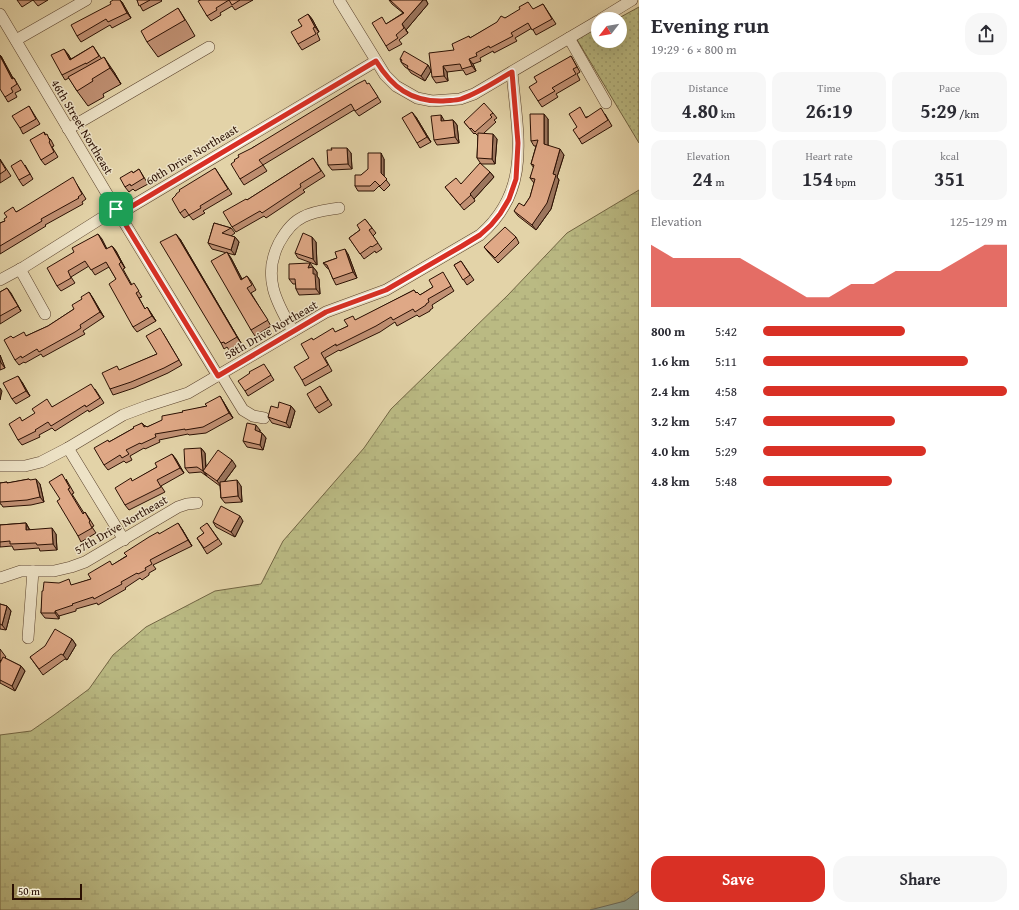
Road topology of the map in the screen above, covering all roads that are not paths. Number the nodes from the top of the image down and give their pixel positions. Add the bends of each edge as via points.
1 (86, 0) edge
2 (339, 0) edge
3 (632, 0) edge
4 (612, 12) edge
5 (0, 14) edge
6 (591, 25) edge
7 (569, 38) junction
8 (16, 40) junction
9 (209, 46) dead end
10 (376, 61) junction
11 (512, 72) junction
12 (606, 103) dead end
13 (68, 128) junction
14 (339, 208) dead end
15 (116, 209) junction
16 (20, 269) junction
17 (0, 280) edge
18 (45, 314) dead end
19 (293, 331) junction
20 (219, 375) junction
21 (264, 418) dead end
22 (68, 448) junction
23 (0, 466) edge
24 (198, 503) dead end
25 (124, 540) junction
26 (34, 571) junction
27 (0, 578) edge
28 (28, 638) dead end

1 - 8 street
2 - 10 street
3 - 4 street
5 - 8 street, 46th Street Northeast
6 - 7 street
7 - 11 street
7 - 12 street
8 - 13 street, 46th Street Northeast
9 - 13 street
10 - 11 street via 396,86 417,98 432,101 460,99 474,94
10 - 15 street, 60th Drive Northeast via 129,208
11 - 19 street, 58th Drive Northeast via 518,143 516,179 509,199 491,225 480,235 386,290 326,312
13 - 15 street, 46th Street Northeast
14 - 19 street via 304,216 294,222 275,250 271,263 271,283 275,298
15 - 16 street, 60th Drive Northeast
15 - 20 street, 46th Street Northeast
16 - 17 street, 60th Drive Northeast
16 - 18 street
19 - 20 street, 58th Drive Northeast
20 - 21 street, 46th Street Northeast via 243,410 253,416
20 - 22 street, 58th Drive Northeast via 188,393 123,415
22 - 23 street, 58th Drive Northeast via 41,462 25,466
22 - 25 street
24 - 25 street, 57th Drive Northeast via 178,507
25 - 26 street, 57th Drive Northeast via 71,567 54,571
26 - 27 street, 57th Drive Northeast via 21,571
26 - 28 street

